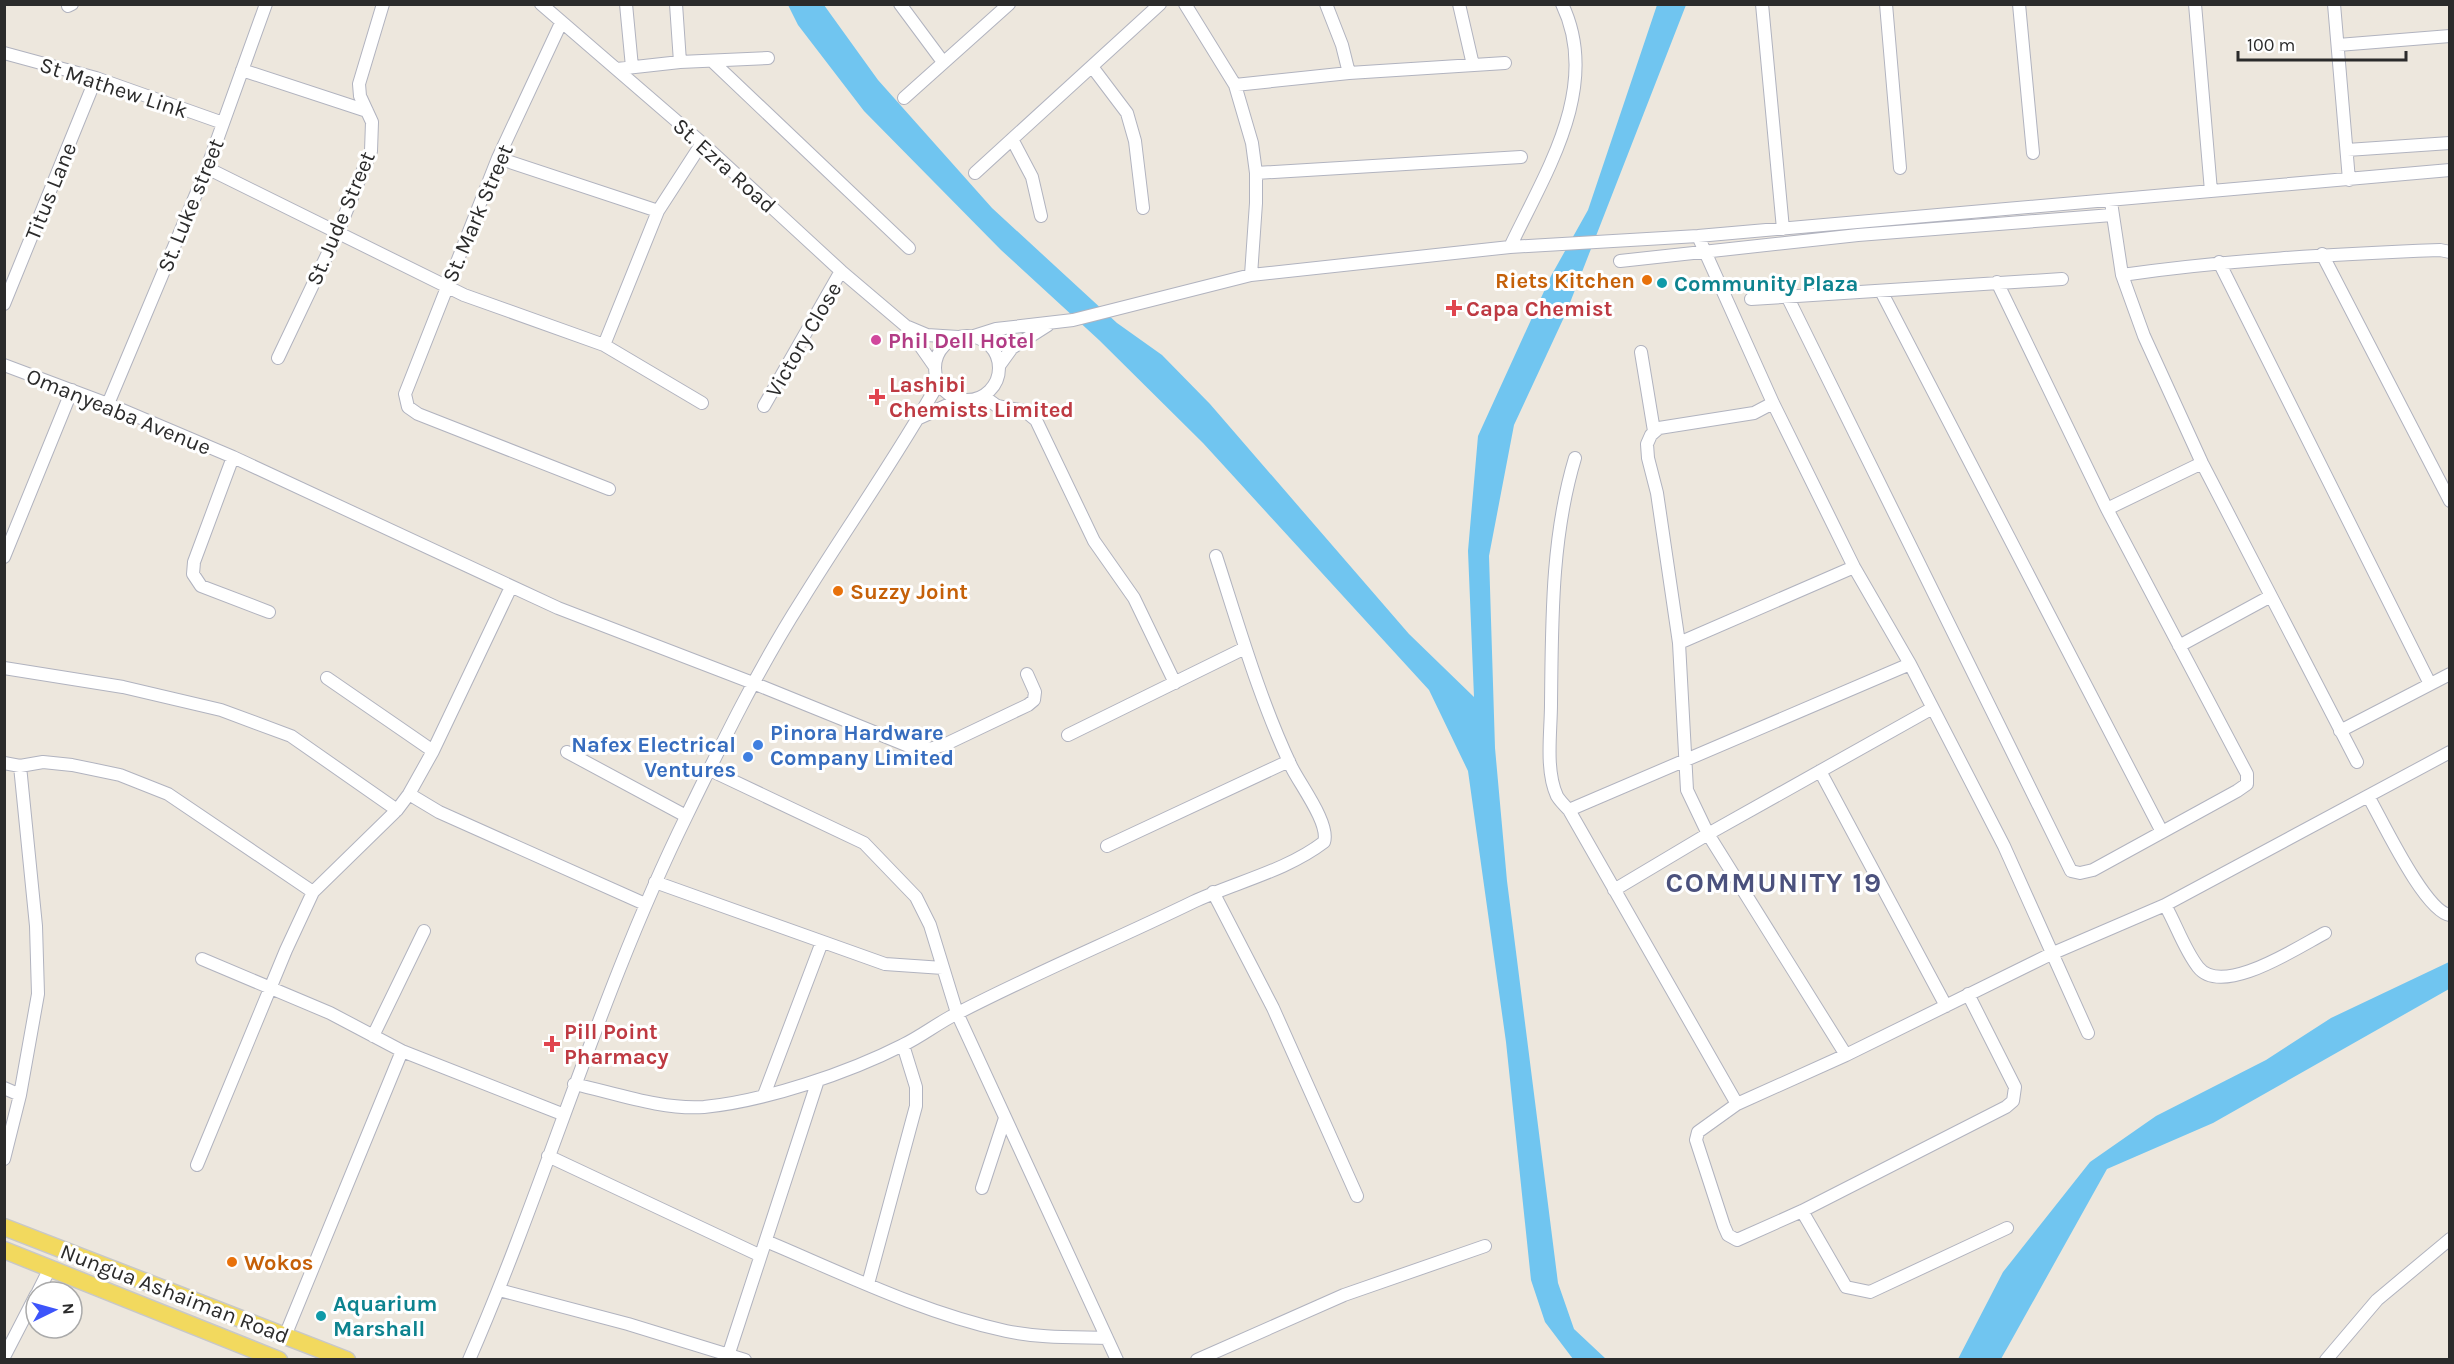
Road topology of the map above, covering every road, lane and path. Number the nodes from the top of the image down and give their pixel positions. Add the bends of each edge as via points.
1 (266, 4) edge
2 (383, 4) edge
3 (541, 4) edge
4 (626, 4) edge
5 (676, 4) edge
6 (900, 4) edge
7 (1009, 4) edge
8 (1160, 4) edge
9 (1185, 4) edge
10 (1326, 4) edge
11 (1459, 4) edge
12 (1563, 4) edge
13 (1762, 4) edge
14 (1886, 4) edge
15 (2019, 4) edge
16 (2195, 4) edge
17 (2334, 4) edge
18 (561, 22) junction
19 (2450, 36) edge
20 (2338, 45) junction
21 (4, 53) edge
22 (768, 58) dead end
23 (680, 62) junction
24 (712, 62) junction
25 (943, 62) junction
26 (1505, 63) dead end
27 (1473, 65) junction
28 (632, 67) junction
29 (1093, 68) junction
30 (616, 69) junction
31 (242, 70) junction
32 (1349, 72) junction
33 (96, 78) junction
34 (1235, 85) junction
35 (904, 98) dead end
36 (367, 111) junction
37 (224, 123) junction
38 (1012, 139) junction
39 (702, 143) junction
40 (2450, 143) edge
41 (2347, 150) junction
42 (2033, 153) dead end
43 (1521, 157) dead end
44 (498, 158) junction
45 (207, 168) junction
46 (1900, 168) dead end
47 (2450, 170) edge
48 (975, 173) dead end
49 (1256, 173) junction
50 (2349, 180) junction
51 (2211, 190) junction
52 (2111, 202) junction
53 (1143, 208) dead end
54 (658, 212) junction
55 (2112, 215) junction
56 (1041, 216) dead end
57 (1783, 229) junction
58 (336, 234) junction
59 (1698, 236) junction
60 (1510, 247) junction
61 (909, 248) dead end
62 (1705, 251) junction
63 (2450, 252) edge
64 (2322, 254) junction
65 (1620, 261) dead end
66 (2219, 262) junction
67 (841, 271) junction
68 (1251, 275) junction
69 (2122, 275) junction
70 (2062, 279) dead end
71 (1997, 282) junction
72 (446, 286) junction
73 (1881, 291) junction
74 (1787, 296) junction
75 (1751, 299) dead end
76 (4, 304) edge
77 (1049, 325) junction
78 (907, 327) junction
79 (974, 336) junction
80 (958, 337) junction
81 (604, 345) junction
82 (1641, 352) dead end
83 (278, 358) dead end
84 (4, 365) edge
85 (999, 366) junction
86 (935, 367) junction
87 (939, 382) junction
88 (72, 390) junction
89 (983, 396) junction
90 (960, 399) junction
91 (702, 403) dead end
92 (1773, 403) junction
93 (108, 404) junction
94 (764, 406) dead end
95 (919, 418) junction
96 (1654, 431) junction
97 (233, 458) junction
98 (1575, 458) dead end
99 (2202, 463) junction
100 (609, 489) dead end
101 (2450, 501) edge
102 (2107, 509) junction
103 (1216, 556) dead end
104 (4, 557) edge
105 (1854, 567) junction
106 (511, 588) junction
107 (2271, 596) junction
108 (269, 612) dead end
109 (1679, 643) junction
110 (2179, 646) junction
111 (1245, 648) junction
112 (1910, 664) junction
113 (4, 668) edge
114 (1027, 674) dead end
115 (2450, 674) edge
116 (327, 678) dead end
117 (753, 683) junction
118 (1175, 683) junction
119 (2430, 684) junction
120 (1931, 709) junction
121 (2340, 731) junction
122 (1068, 735) dead end
123 (433, 751) junction
124 (567, 752) dead end
125 (2450, 752) edge
126 (1686, 759) junction
127 (1289, 761) junction
128 (2357, 762) dead end
129 (4, 763) edge
130 (20, 766) junction
131 (710, 770) junction
132 (1820, 771) junction
133 (409, 794) junction
134 (2368, 796) junction
135 (397, 810) junction
136 (1569, 810) junction
137 (686, 816) junction
138 (2163, 832) junction
139 (1708, 834) junction
140 (1107, 846) dead end
141 (655, 882) junction
142 (1614, 890) junction
143 (313, 892) junction
144 (1213, 892) junction
145 (645, 904) junction
146 (2165, 904) junction
147 (2450, 915) edge
148 (424, 931) dead end
149 (2325, 933) dead end
150 (822, 942) junction
151 (2051, 954) junction
152 (202, 959) dead end
153 (943, 968) junction
154 (271, 987) junction
155 (1968, 994) junction
156 (1946, 1006) junction
157 (957, 1013) junction
158 (2088, 1033) dead end
159 (373, 1036) junction
160 (903, 1046) junction
161 (402, 1051) junction
162 (1846, 1055) junction
163 (818, 1080) junction
164 (574, 1084) junction
165 (4, 1088) edge
166 (20, 1095) junction
167 (764, 1095) junction
168 (1737, 1104) junction
169 (562, 1114) junction
170 (1005, 1118) junction
171 (548, 1156) junction
172 (4, 1158) edge
173 (197, 1165) dead end
174 (982, 1188) dead end
175 (1358, 1196) dead end
176 (1802, 1211) junction
177 (4, 1227) edge
178 (2007, 1228) dead end
179 (2450, 1239) edge
180 (766, 1241) junction
181 (1485, 1246) dead end
182 (4, 1250) edge
183 (759, 1255) junction
184 (50, 1268) junction
185 (44, 1280) edge
186 (868, 1284) junction
187 (499, 1290) junction
188 (24, 1319) edge
189 (285, 1336) junction
190 (1107, 1338) junction
191 (729, 1353) junction
192 (4, 1357) edge
193 (279, 1359) edge
194 (347, 1359) edge
195 (469, 1359) edge
196 (745, 1359) edge
197 (1117, 1359) edge
198 (1197, 1359) edge
199 (2326, 1359) edge

1 - 31 street, St. Luke street
2 - 36 street, St. Jude Street via 359,84
3 - 18 street, St. Ezra Road
4 - 28 street
5 - 23 street
6 - 25 street
7 - 25 street
8 - 29 street
9 - 34 street
10 - 32 street
11 - 27 street
12 - 60 street via 1577,54 1572,101 1556,149
13 - 57 street
14 - 46 street
15 - 42 street
16 - 51 street
17 - 20 street
18 - 30 street, St. Ezra Road
18 - 44 street, St. Mark Street
19 - 20 street
20 - 41 street
21 - 33 street, St Mathew Link
22 - 24 street
23 - 24 street
23 - 28 street
24 - 61 street
25 - 35 street
26 - 27 street
27 - 32 street
28 - 30 street
29 - 38 street
29 - 53 street via 1126,113 1135,141
30 - 39 street, St. Ezra Road
31 - 36 street
31 - 37 street, St. Luke street
32 - 34 street
33 - 37 street, St Mathew Link
33 - 76 street, Titus Lane
34 - 49 street
36 - 58 street, St. Jude Street via 372,122 371,151
37 - 45 street, St. Luke street
38 - 48 street
38 - 56 street via 1032,177
39 - 54 street
39 - 67 street, St. Ezra Road
40 - 41 street
41 - 50 street
43 - 49 street
44 - 54 street
44 - 72 street, St. Mark Street
45 - 58 street
45 - 93 street, St. Luke street
47 - 50 street
49 - 68 street
50 - 51 street
51 - 52 street
52 - 55 street
52 - 57 street
54 - 81 street
55 - 62 street
55 - 69 street
57 - 59 street
58 - 72 street
58 - 83 street, St. Jude Street
59 - 60 street
59 - 62 street
60 - 68 street
62 - 65 street
62 - 92 street
63 - 64 street
64 - 66 street
64 - 101 street
66 - 69 street
66 - 119 street
67 - 78 street, St. Ezra Road
67 - 94 street, Victory Close
68 - 77 street
69 - 99 street via 2144,336
70 - 71 street
71 - 73 street
71 - 102 street
72 - 81 street
72 - 100 street, St. Mark Street via 405,394 408,406 418,414
73 - 74 street
73 - 138 street
74 - 75 street
74 - 138 street via 2071,871 2093,870
77 - 79 street via 996,329
77 - 85 street via 1012,348
78 - 80 street via 927,335
78 - 86 street
79 - 80 street
79 - 85 street via 992,347
80 - 86 street via 942,348
81 - 91 street
82 - 96 street
84 - 88 street, Omanyeaba Avenue
85 - 89 street via 998,378
86 - 87 street
87 - 90 street
87 - 95 street
88 - 93 street, Omanyeaba Avenue
88 - 104 street
89 - 90 street
89 - 118 street via 1003,409 1025,411 1036,420 1094,541 1134,598
90 - 95 street
92 - 96 street via 1754,413 1671,424
92 - 105 street
93 - 97 street, Omanyeaba Avenue
95 - 117 street
96 - 109 street via 1647,444 1648,458 1657,493
97 - 106 street, Omanyeaba Avenue
97 - 108 street via 193,574 201,586
98 - 136 street via 1560,514 1551,653 1550,754 1558,797
99 - 102 street
99 - 107 street
102 - 110 street
103 - 111 street
105 - 109 street
105 - 112 street
106 - 117 street, Omanyeaba Avenue
106 - 123 street
107 - 110 street
107 - 121 street
109 - 126 street
110 - 138 street via 2247,774 2247,784
111 - 118 street
111 - 127 street
112 - 120 street
112 - 126 street
113 - 135 street via 123,687 221,710 291,736
114 - 117 street, Omanyeaba Avenue via 1035,692 1028,705 929,749 906,745
115 - 119 street
116 - 123 street
117 - 131 street
118 - 122 street
119 - 121 street
120 - 132 street
120 - 151 street via 2004,846
121 - 128 street
123 - 133 street
124 - 137 street
125 - 134 street
126 - 136 street
126 - 139 street via 1687,790
127 - 140 street
127 - 144 street via 1324,823 1324,842 1306,855
129 - 130 street
130 - 143 street via 43,762 72,765 120,775 168,794
130 - 166 street via 39,994
131 - 137 street
131 - 153 street via 864,843 916,897 930,925
132 - 139 street
132 - 156 street
133 - 135 street
133 - 145 street via 439,812
134 - 146 street
134 - 147 street via 2426,898 2442,914
135 - 143 street
136 - 142 street
137 - 141 street
139 - 142 street
139 - 162 street
141 - 145 street
141 - 150 street
142 - 168 street
143 - 154 street
144 - 157 street
144 - 175 street via 1274,1008
145 - 164 street
146 - 149 street via 2198,968 2210,977 2246,973
146 - 151 street
148 - 159 street
150 - 153 street via 885,964
150 - 167 street
151 - 155 street
151 - 158 street
152 - 154 street
153 - 157 street
154 - 159 street
154 - 173 street
155 - 156 street
155 - 176 street via 2015,1087 2013,1101
156 - 162 street
157 - 160 street
157 - 170 street
159 - 161 street
160 - 163 street
160 - 186 street via 916,1088 916,1106
161 - 169 street
161 - 189 street
162 - 168 street
163 - 167 street
163 - 180 street
164 - 167 street via 685,1107
164 - 169 street
165 - 166 street
166 - 172 street
168 - 176 street via 1698,1132 1696,1140 1728,1235 1737,1240
169 - 171 street
170 - 174 street
170 - 190 street
171 - 183 street
171 - 187 street
176 - 178 street via 1846,1287 1856,1291 1870,1292
177 - 189 main road, Nungua Ashaiman Road
179 - 199 street via 2377,1300
180 - 183 street
180 - 186 street
181 - 198 street via 1344,1295
182 - 184 main road, Nungua Ashaiman Road
183 - 191 street
184 - 185 street
184 - 193 main road, Nungua Ashaiman Road
186 - 190 street via 1007,1331
187 - 191 street
187 - 195 street
188 - 192 street
189 - 194 main road, Nungua Ashaiman Road
190 - 197 street
191 - 196 street

